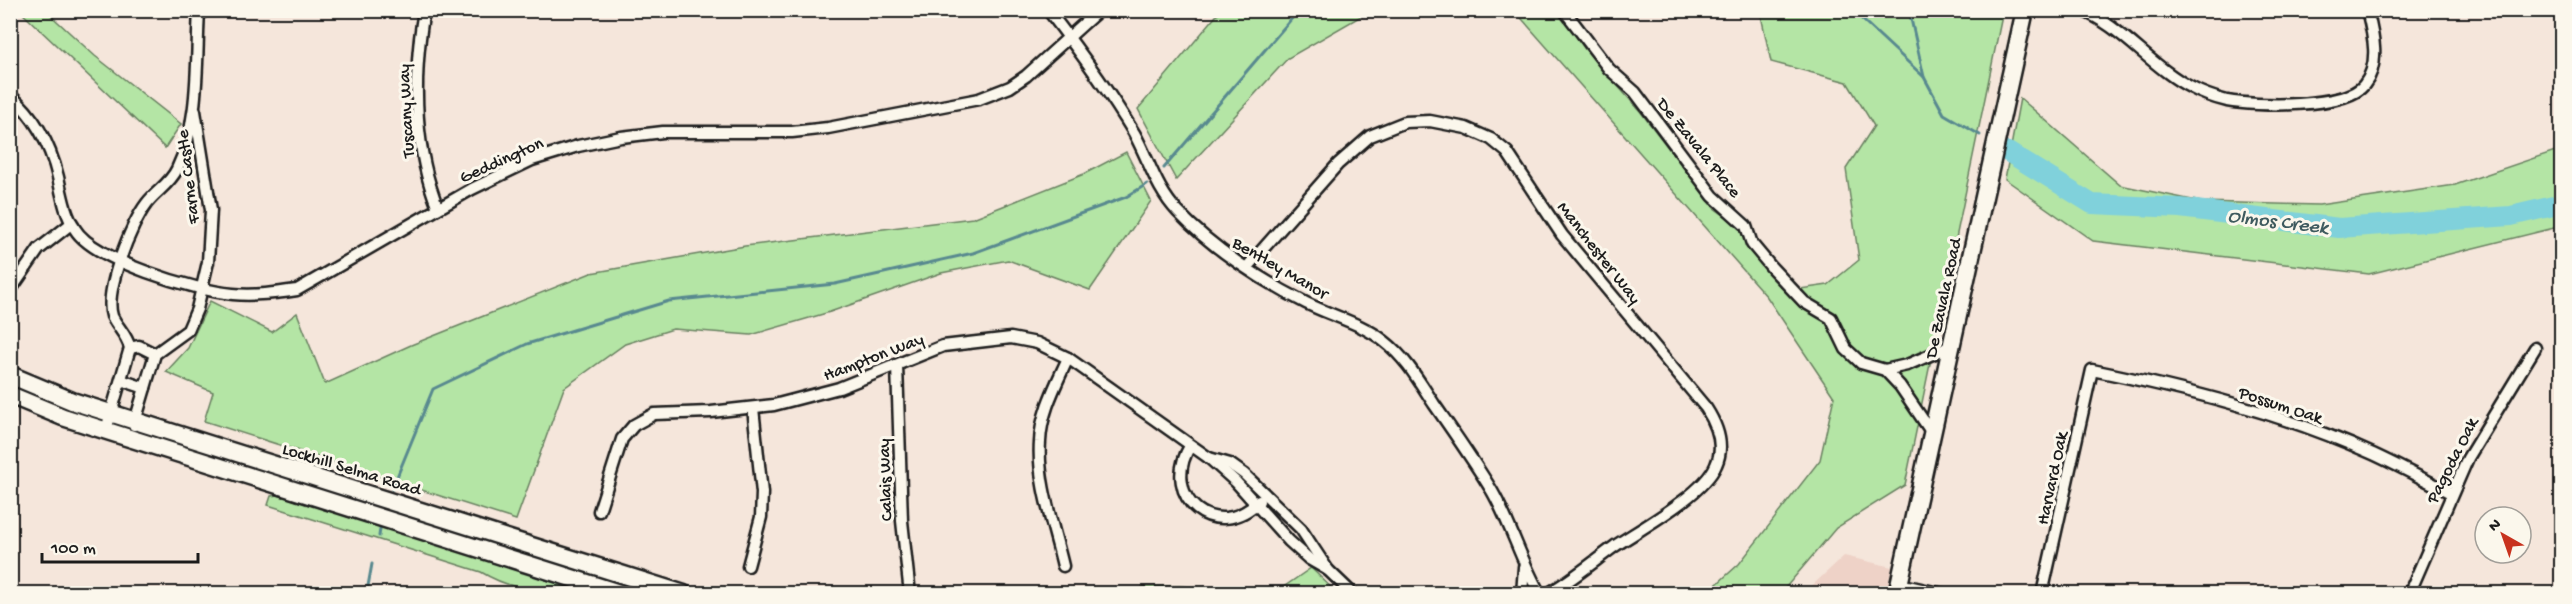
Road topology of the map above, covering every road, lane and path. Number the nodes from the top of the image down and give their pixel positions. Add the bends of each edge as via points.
1 (199, 10) edge
2 (424, 10) edge
3 (1048, 10) edge
4 (1099, 10) edge
5 (1564, 10) edge
6 (2025, 10) edge
7 (2080, 10) edge
8 (2367, 10) edge
9 (1070, 38) junction
10 (10, 95) edge
11 (194, 105) junction
12 (438, 208) junction
13 (72, 223) junction
14 (121, 261) junction
15 (1247, 267) junction
16 (202, 289) junction
17 (10, 291) edge
18 (1951, 346) junction
19 (130, 348) junction
20 (2535, 348) dead end
21 (155, 354) junction
22 (1068, 358) junction
23 (897, 365) junction
24 (1885, 370) junction
25 (2092, 370) joint
26 (10, 375) edge
27 (121, 380) junction
28 (145, 388) junction
29 (10, 395) edge
30 (753, 408) junction
31 (110, 413) junction
32 (135, 421) junction
33 (105, 430) junction
34 (1932, 434) junction
35 (131, 438) junction
36 (1190, 446) junction
37 (1209, 458) junction
38 (334, 483) junction
39 (2451, 493) junction
40 (1265, 495) junction
41 (328, 501) junction
42 (1255, 504) junction
43 (599, 511) dead end
44 (586, 563) junction
45 (748, 566) dead end
46 (1063, 566) dead end
47 (1524, 567) junction
48 (1328, 570) junction
49 (580, 580) junction
50 (1898, 589) edge
51 (622, 594) edge
52 (684, 594) edge
53 (910, 594) edge
54 (1353, 594) edge
55 (1522, 594) edge
56 (1540, 594) edge
57 (1546, 594) edge
58 (1943, 594) edge
59 (2042, 594) edge
60 (2409, 594) edge

1 - 11 street, Farne Castle
2 - 12 street, Tuscany Way via 417,78 421,147 427,180
3 - 9 street, Bentley Manor
4 - 9 street, Geddington
5 - 24 street, De Zavala Place via 1609,69 1635,92 1713,196 1746,226 1752,244 1772,268 1804,302 1831,318 1846,349 1861,363
6 - 18 main road, De Zavala Road
7 - 8 street via 2104,23 2182,83 2225,100 2269,105 2344,98 2363,87 2374,54
9 - 12 street, Geddington via 1010,87 979,99 828,128 792,132 663,132 597,142 532,160
9 - 15 street, Bentley Manor via 1134,133 1152,175 1170,203 1219,249
10 - 13 street, Geddington via 31,114 46,139
11 - 14 street, Farne Castle via 177,170 147,202 134,224
11 - 16 street, Farne Castle via 211,210
12 - 16 street, Geddington via 297,290 267,295
13 - 14 street, Geddington via 83,241
13 - 17 street via 39,249
14 - 16 street, Geddington
14 - 19 street, Farne Castle via 110,300 112,315
15 - 47 street, Bentley Manor via 1306,303 1364,328 1397,352 1492,492
15 - 57 street, Manchester Way via 1338,164 1370,136 1391,126 1405,122 1449,123 1491,139 1507,152 1562,235 1706,408 1719,439 1716,467 1681,502
16 - 21 street, Farne Castle via 188,330
18 - 24 street
18 - 34 main road, De Zavala Road
19 - 21 street via 139,346
19 - 27 street
20 - 39 street, Pagoda Oak via 2487,424
21 - 28 street
22 - 23 street, Hampton Way via 1037,343 986,339 943,346
22 - 36 street, Hampton Way
22 - 46 street via 1050,398 1040,442 1043,476
23 - 30 street, Hampton Way via 820,394
23 - 53 street, Calais Way via 902,521
24 - 34 street, De Zavala Place
25 - 39 street, Possum Oak via 2155,382 2271,416 2372,453
25 - 59 street, Harvard Oak
26 - 31 main road, Lockhill Selma Road via 46,392
27 - 28 street
27 - 31 street
28 - 32 street
29 - 33 main road, Lockhill Selma Road
30 - 43 street, Hampton Way via 666,412 642,419 622,439
30 - 45 street via 762,493 761,517
31 - 32 main road, Lockhill Selma Road
31 - 33 street
32 - 35 street
32 - 38 main road, Lockhill Selma Road
33 - 35 main road, Lockhill Selma Road
34 - 50 main road, De Zavala Road
35 - 41 main road, Lockhill Selma Road
36 - 37 street, Hampton Way
36 - 42 street via 1183,458 1181,484 1196,509 1211,516 1232,518
37 - 40 street, Hampton Way via 1230,464
37 - 42 street, Hampton Way
38 - 41 street
38 - 44 main road, Lockhill Selma Road
39 - 60 street, Pagoda Oak
40 - 42 street
40 - 48 street, Hampton Way via 1301,528
41 - 49 main road, Lockhill Selma Road
42 - 48 street, Hampton Way via 1310,559
44 - 49 street
44 - 52 main road, Lockhill Selma Road
47 - 55 street, Bentley Manor
47 - 56 street, Bentley Manor
48 - 54 street, Hampton Way
49 - 51 main road, Lockhill Selma Road
50 - 58 street

